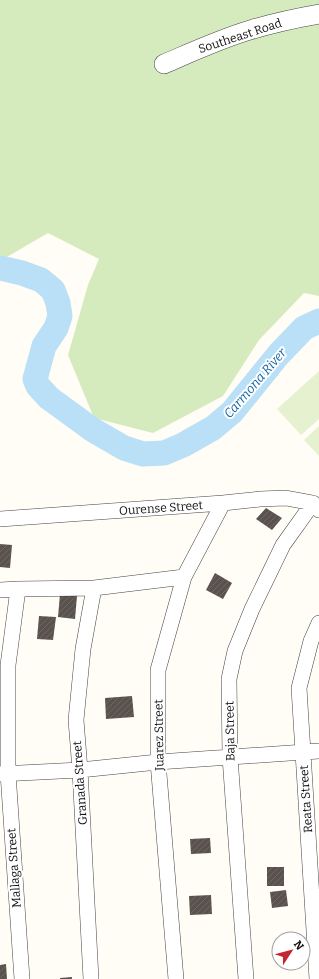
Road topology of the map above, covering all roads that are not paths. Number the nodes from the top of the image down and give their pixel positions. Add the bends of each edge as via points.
1 (319, 14) edge
2 (164, 64) dead end
3 (223, 503) junction
4 (316, 506) edge
5 (0, 519) edge
6 (184, 577) junction
7 (94, 588) junction
8 (18, 589) junction
9 (0, 590) edge
10 (319, 623) edge
11 (319, 751) edge
12 (303, 752) junction
13 (230, 756) junction
14 (158, 762) junction
15 (80, 770) junction
16 (4, 774) edge
17 (22, 979) edge
18 (91, 979) edge
19 (176, 979) edge
20 (246, 979) edge
21 (317, 979) edge

1 - 2 street, Southeast Road via 248,31
3 - 4 street, Ourense Street via 286,498
3 - 5 street, Ourense Street
3 - 6 street, Juarez Street
4 - 13 street, Baja Street via 283,545 235,651 229,679
6 - 7 street
6 - 14 street, Juarez Street via 158,670
7 - 8 street
7 - 15 street, Granada Street via 83,648 76,720
8 - 9 street
8 - 16 street, Mallaga Street via 8,665
10 - 12 street, Reata Street via 311,641 299,688
11 - 12 street
12 - 13 street
12 - 21 street, Reata Street
13 - 14 street
13 - 20 street, Baja Street
14 - 15 street
14 - 19 street, Juarez Street
15 - 16 street
15 - 18 street, Granada Street
16 - 17 street, Mallaga Street

